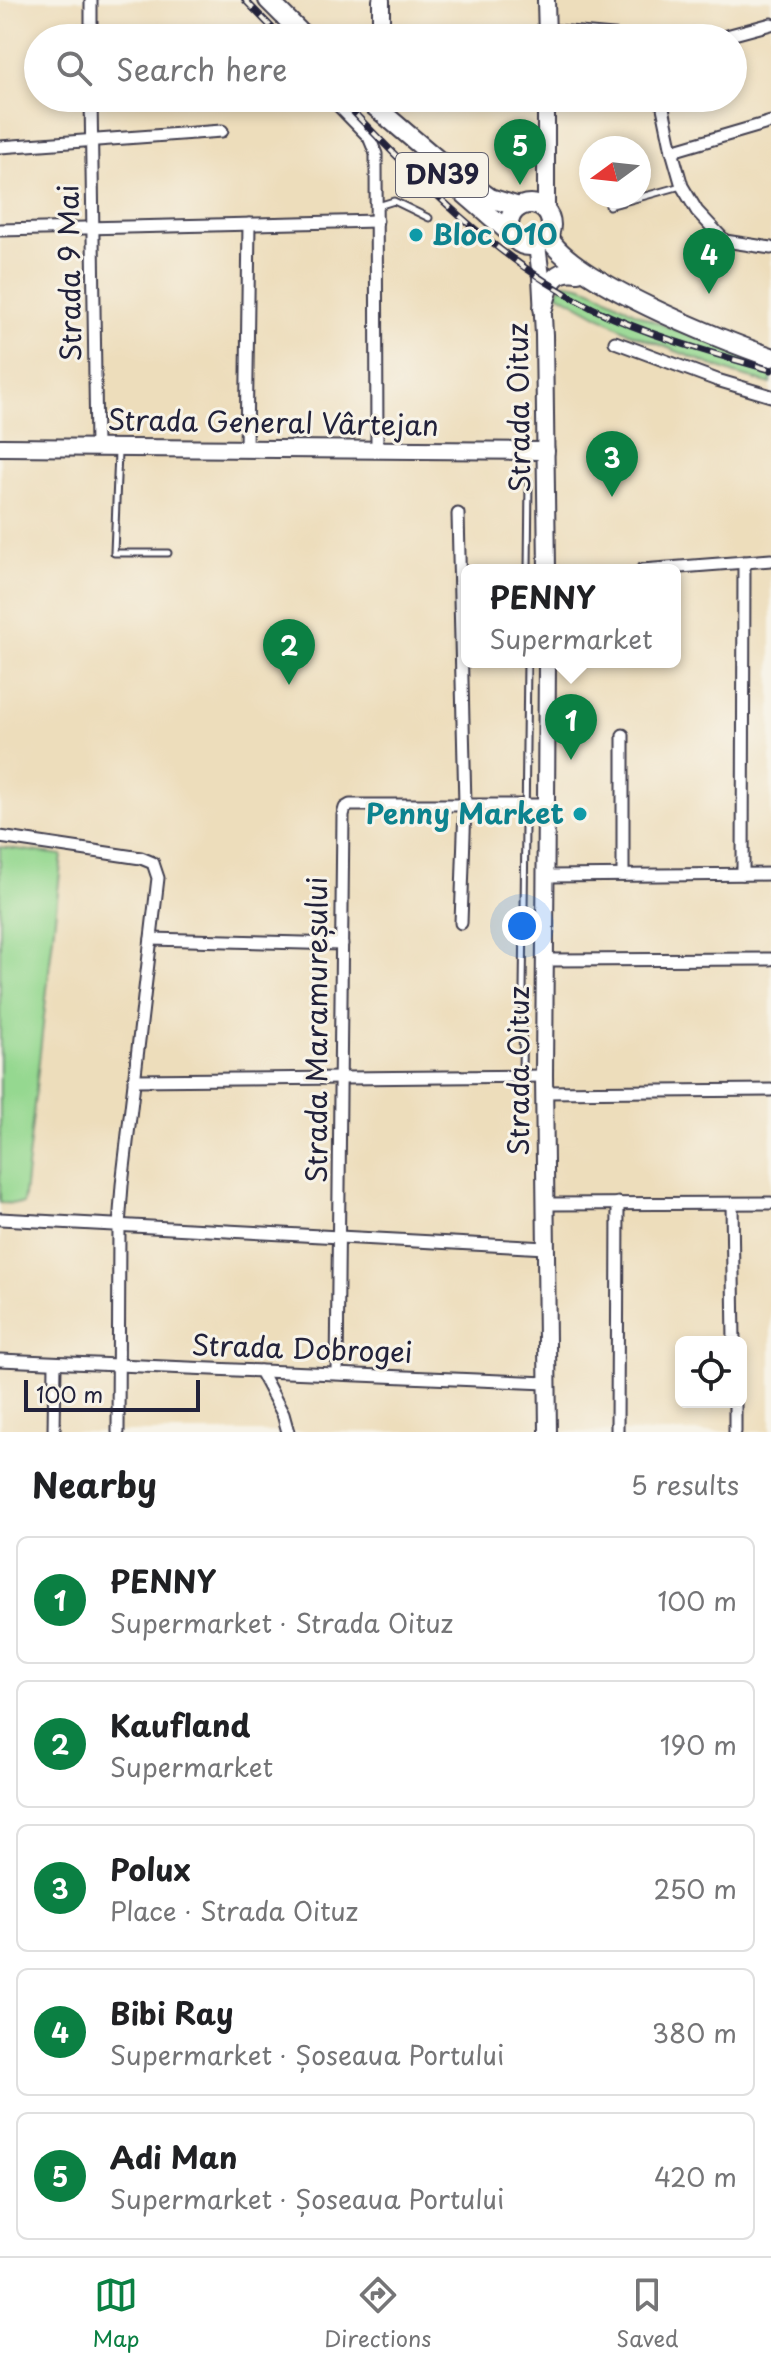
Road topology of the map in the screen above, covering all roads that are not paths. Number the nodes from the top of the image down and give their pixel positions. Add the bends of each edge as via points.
1 (91, 0) edge
2 (268, 0) edge
3 (381, 0) edge
4 (546, 0) edge
5 (91, 24) edge
6 (292, 24) edge
7 (381, 24) edge
8 (547, 24) edge
9 (771, 24) edge
10 (747, 30) edge
11 (91, 112) edge
12 (345, 112) edge
13 (381, 112) edge
14 (381, 112) edge
15 (546, 112) edge
16 (664, 112) edge
17 (771, 122) edge
18 (222, 131) dead end
19 (92, 139) junction
20 (0, 147) edge
21 (672, 151) junction
22 (682, 186) junction
23 (651, 194) edge
24 (377, 206) junction
25 (519, 207) junction
26 (546, 211) junction
27 (429, 218) dead end
28 (377, 221) junction
29 (249, 224) junction
30 (94, 227) junction
31 (0, 230) edge
32 (510, 233) junction
33 (543, 241) junction
34 (771, 248) edge
35 (586, 275) junction
36 (543, 308) junction
37 (615, 342) dead end
38 (771, 357) edge
39 (771, 396) edge
40 (0, 447) edge
41 (96, 447) junction
42 (119, 447) junction
43 (246, 449) junction
44 (377, 451) junction
45 (546, 451) junction
46 (529, 481) dead end
47 (458, 514) dead end
48 (168, 553) dead end
49 (771, 560) edge
50 (744, 562) junction
51 (528, 564) edge
52 (547, 564) edge
53 (681, 567) edge
54 (461, 639) edge
55 (462, 668) edge
56 (527, 668) edge
57 (547, 668) edge
58 (623, 735) dead end
59 (465, 805) junction
60 (525, 805) junction
61 (546, 805) junction
62 (0, 837) edge
63 (743, 874) junction
64 (771, 874) edge
65 (623, 875) junction
66 (547, 876) junction
67 (461, 923) dead end
68 (151, 939) junction
69 (342, 944) junction
70 (771, 959) edge
71 (546, 960) junction
72 (522, 1076) junction
73 (341, 1078) junction
74 (134, 1080) junction
75 (544, 1084) junction
76 (771, 1090) edge
77 (618, 1203) junction
78 (771, 1203) edge
79 (546, 1204) junction
80 (732, 1204) junction
81 (0, 1219) edge
82 (119, 1226) junction
83 (339, 1239) junction
84 (546, 1248) junction
85 (734, 1336) edge
86 (0, 1360) edge
87 (55, 1363) junction
88 (118, 1366) junction
89 (260, 1371) junction
90 (337, 1373) junction
91 (547, 1383) junction
92 (735, 1408) edge
93 (54, 1432) edge
94 (118, 1432) edge
95 (288, 1432) edge
96 (548, 1432) edge
97 (617, 1432) edge
98 (735, 1432) edge

1 - 5 street
2 - 6 main road
3 - 7 main road
4 - 8 main road
9 - 10 street
11 - 19 street, Strada 9 Mai
12 - 24 street via 369,137 376,154
13 - 25 main road, DN39 via 490,198
14 - 32 main road, DN39 via 440,173
15 - 26 main road
16 - 21 street
17 - 21 street
18 - 19 street
19 - 20 street
19 - 30 street, Strada 9 Mai
21 - 22 street
22 - 23 lane
22 - 34 street via 725,241
24 - 27 lane via 394,201
24 - 28 street
25 - 26 main road, DN39 via 533,204
25 - 32 main road, DN39 via 510,218
26 - 33 main road via 551,225
28 - 29 street
28 - 44 street
29 - 30 street
29 - 43 street
30 - 31 street
30 - 41 street, Strada 9 Mai
32 - 33 main road, DN39 via 521,245
33 - 35 main road, DN39
33 - 36 main road, Strada Oituz
35 - 36 main road via 558,275
35 - 38 main road, DN39
36 - 45 main road, Strada Oituz
37 - 39 street
40 - 41 main road, Strada General Vârtejan
41 - 42 main road, Strada General Vârtejan
42 - 43 main road, Strada General Vârtejan
42 - 48 lane via 114,553
43 - 44 main road, Strada General Vârtejan
44 - 45 main road, Strada General Vârtejan
45 - 52 main road, Strada Oituz
46 - 51 lane
47 - 54 street
49 - 50 street
50 - 53 street
50 - 63 street
55 - 59 street
56 - 60 lane
57 - 61 main road, Strada Oituz
58 - 65 street
59 - 60 street, Strada Maramureșului
59 - 67 street
59 - 69 street, Strada Maramureșului via 345,808
60 - 61 street, Strada Maramureșului
60 - 72 lane
61 - 66 main road, Strada Oituz
62 - 68 street via 153,863 158,878
63 - 64 street
63 - 65 street
65 - 66 street
66 - 71 main road, Strada Oituz
68 - 69 street
68 - 74 street
69 - 73 street, Strada Maramureșului
70 - 71 street
71 - 75 main road, Strada Oituz
72 - 73 street
72 - 75 street
73 - 74 street
73 - 83 street, Strada Maramureșului
74 - 82 street
75 - 76 street
75 - 79 main road, Strada Oituz
77 - 79 street
77 - 80 street
77 - 97 street
78 - 80 street
79 - 84 main road, Strada Oituz
80 - 85 street
81 - 82 street
82 - 83 street
82 - 88 street
83 - 84 street
83 - 90 street, Strada Maramureșului
84 - 91 main road, Strada Oituz
86 - 87 street, Strada Dobrogei
87 - 88 street, Strada Dobrogei
87 - 93 street
88 - 89 street, Strada Dobrogei
88 - 94 street
89 - 90 street, Strada Dobrogei
89 - 95 street
90 - 91 street, Strada Dobrogei
91 - 96 main road, Strada Oituz
92 - 98 street

